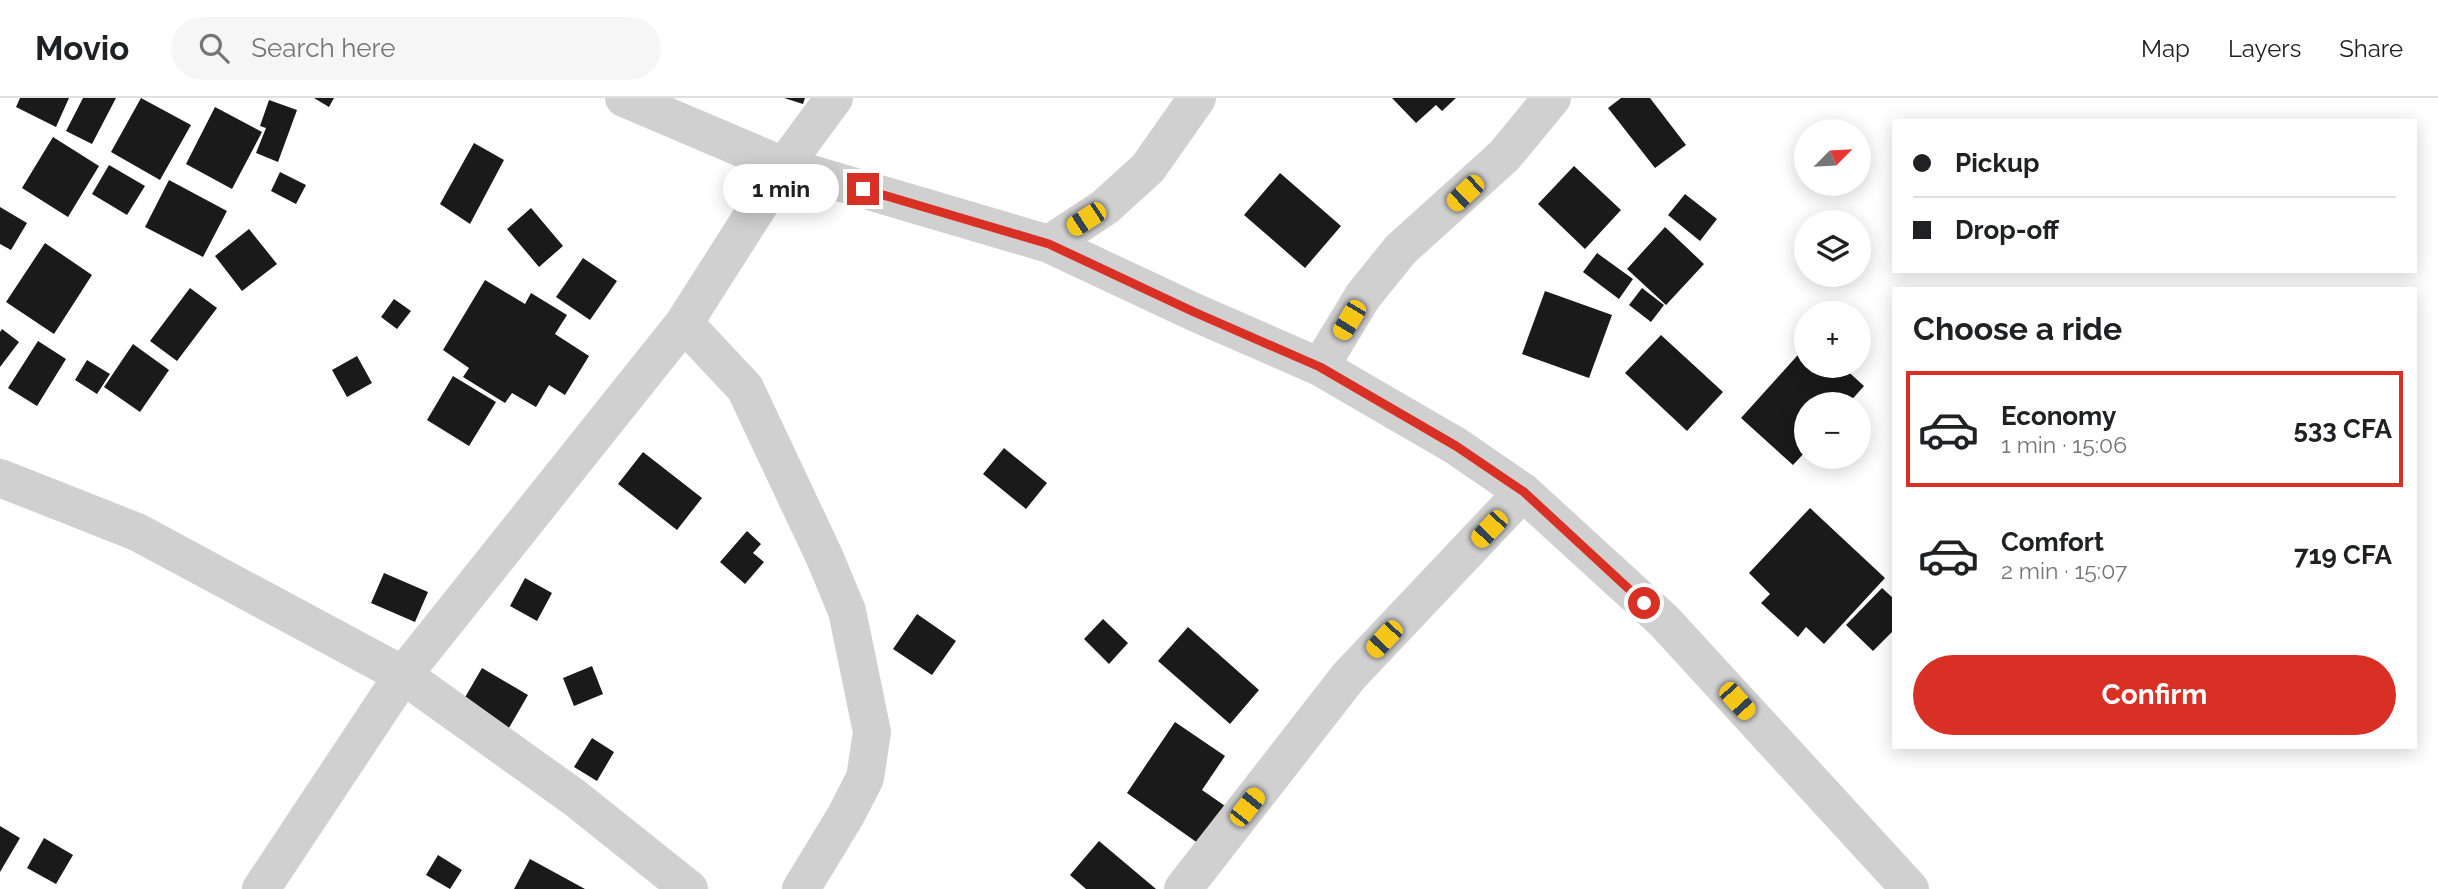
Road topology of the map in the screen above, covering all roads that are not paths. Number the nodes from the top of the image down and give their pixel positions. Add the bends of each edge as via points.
1 (624, 98) edge
2 (834, 98) edge
3 (1197, 98) edge
4 (1552, 98) edge
5 (784, 166) junction
6 (1049, 244) junction
7 (684, 323) junction
8 (1320, 367) junction
9 (0, 478) edge
10 (1524, 492) junction
11 (403, 676) junction
12 (261, 889) edge
13 (689, 889) edge
14 (801, 889) edge
15 (1182, 889) edge
16 (1910, 889) edge

1 - 5 street
2 - 5 street
3 - 6 street via 1148,168 1105,207
4 - 8 street via 1504,156 1401,249 1363,296
5 - 6 street
5 - 7 street
6 - 8 street
7 - 11 street
7 - 14 street via 745,387 847,611 872,732 865,778
8 - 10 street via 1456,446
9 - 11 street via 137,532
10 - 15 street via 1349,676
10 - 16 street via 1664,621
11 - 12 street
11 - 13 street via 575,798

